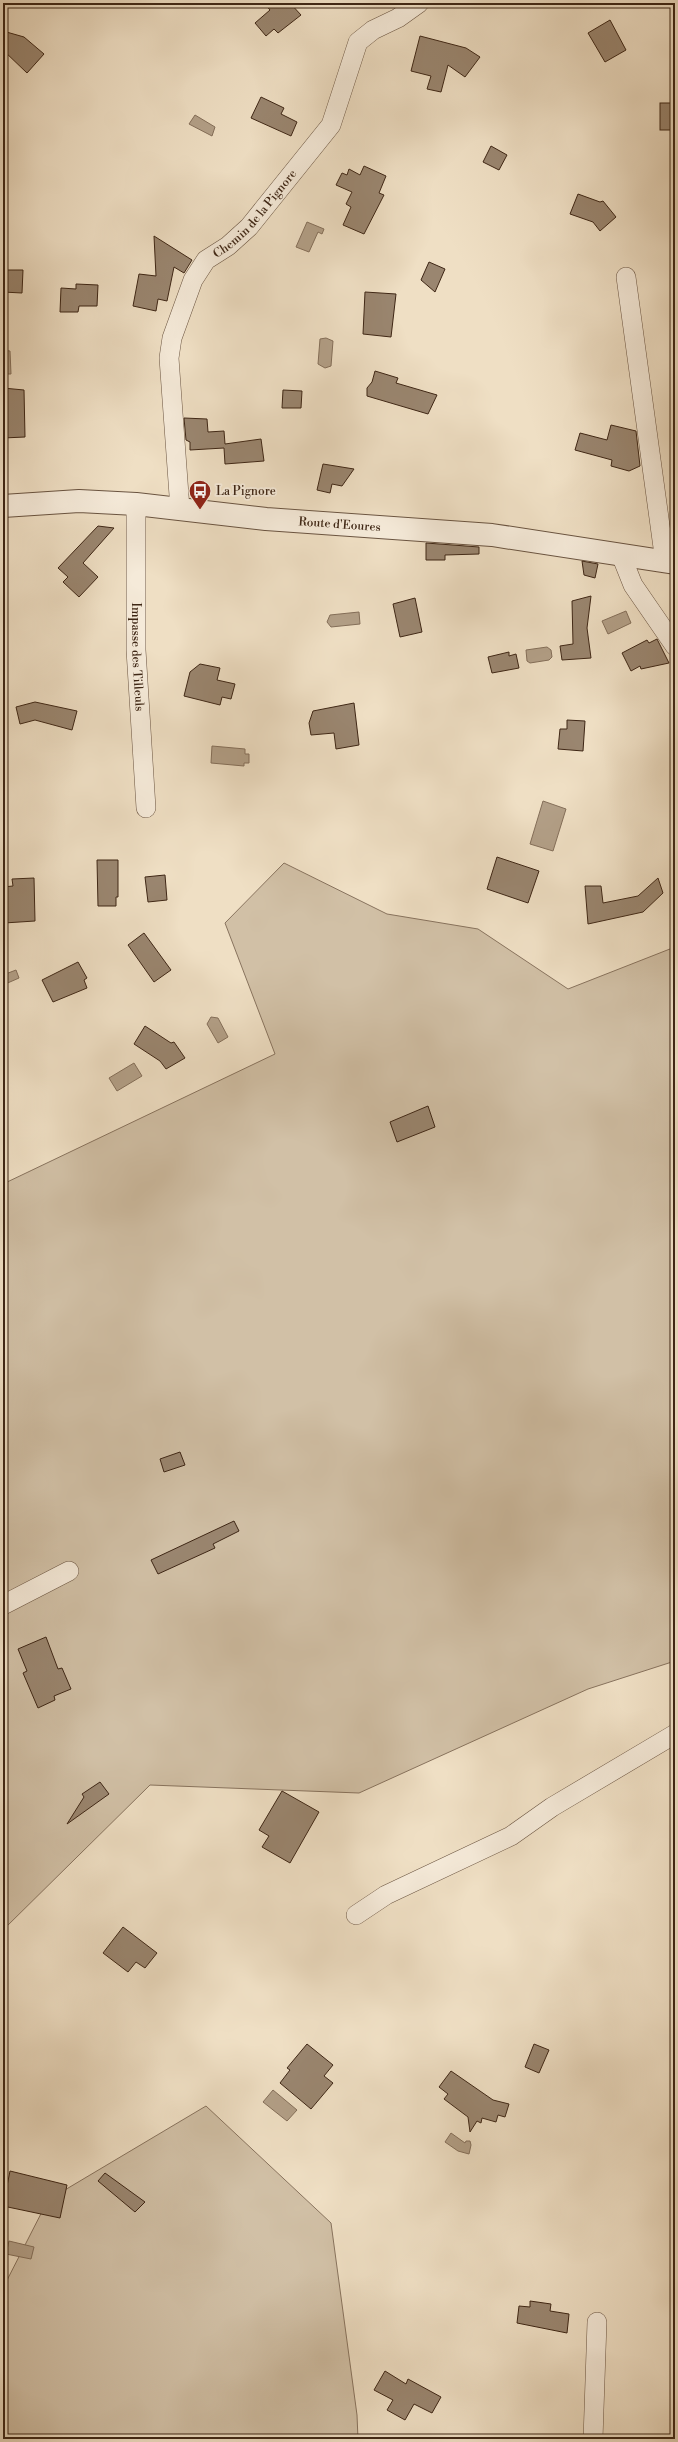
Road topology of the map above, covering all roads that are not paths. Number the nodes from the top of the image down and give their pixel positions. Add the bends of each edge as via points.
1 (419, 3) edge
2 (626, 277) dead end
3 (136, 504) junction
4 (3, 506) edge
5 (180, 509) junction
6 (621, 555) junction
7 (670, 563) edge
8 (675, 646) edge
9 (146, 808) dead end
10 (69, 1571) dead end
11 (3, 1605) edge
12 (675, 1734) edge
13 (356, 1915) dead end
14 (597, 2322) dead end
15 (593, 2439) edge

1 - 5 street, Chemin de la Pignore via 398,18 373,30 358,42 331,125 249,227 228,246 206,260 193,280 172,338 169,358
2 - 7 street
3 - 4 street, Route d'Eoures via 78,501
3 - 5 street, Route d'Eoures
3 - 9 street, Impasse des Tilleuls via 136,650
5 - 6 street, Route d'Eoures via 266,519 492,535
6 - 7 street, Route d'Eoures
6 - 8 street via 633,585
10 - 11 street
12 - 13 street via 552,1807 511,1836 386,1895
14 - 15 street

